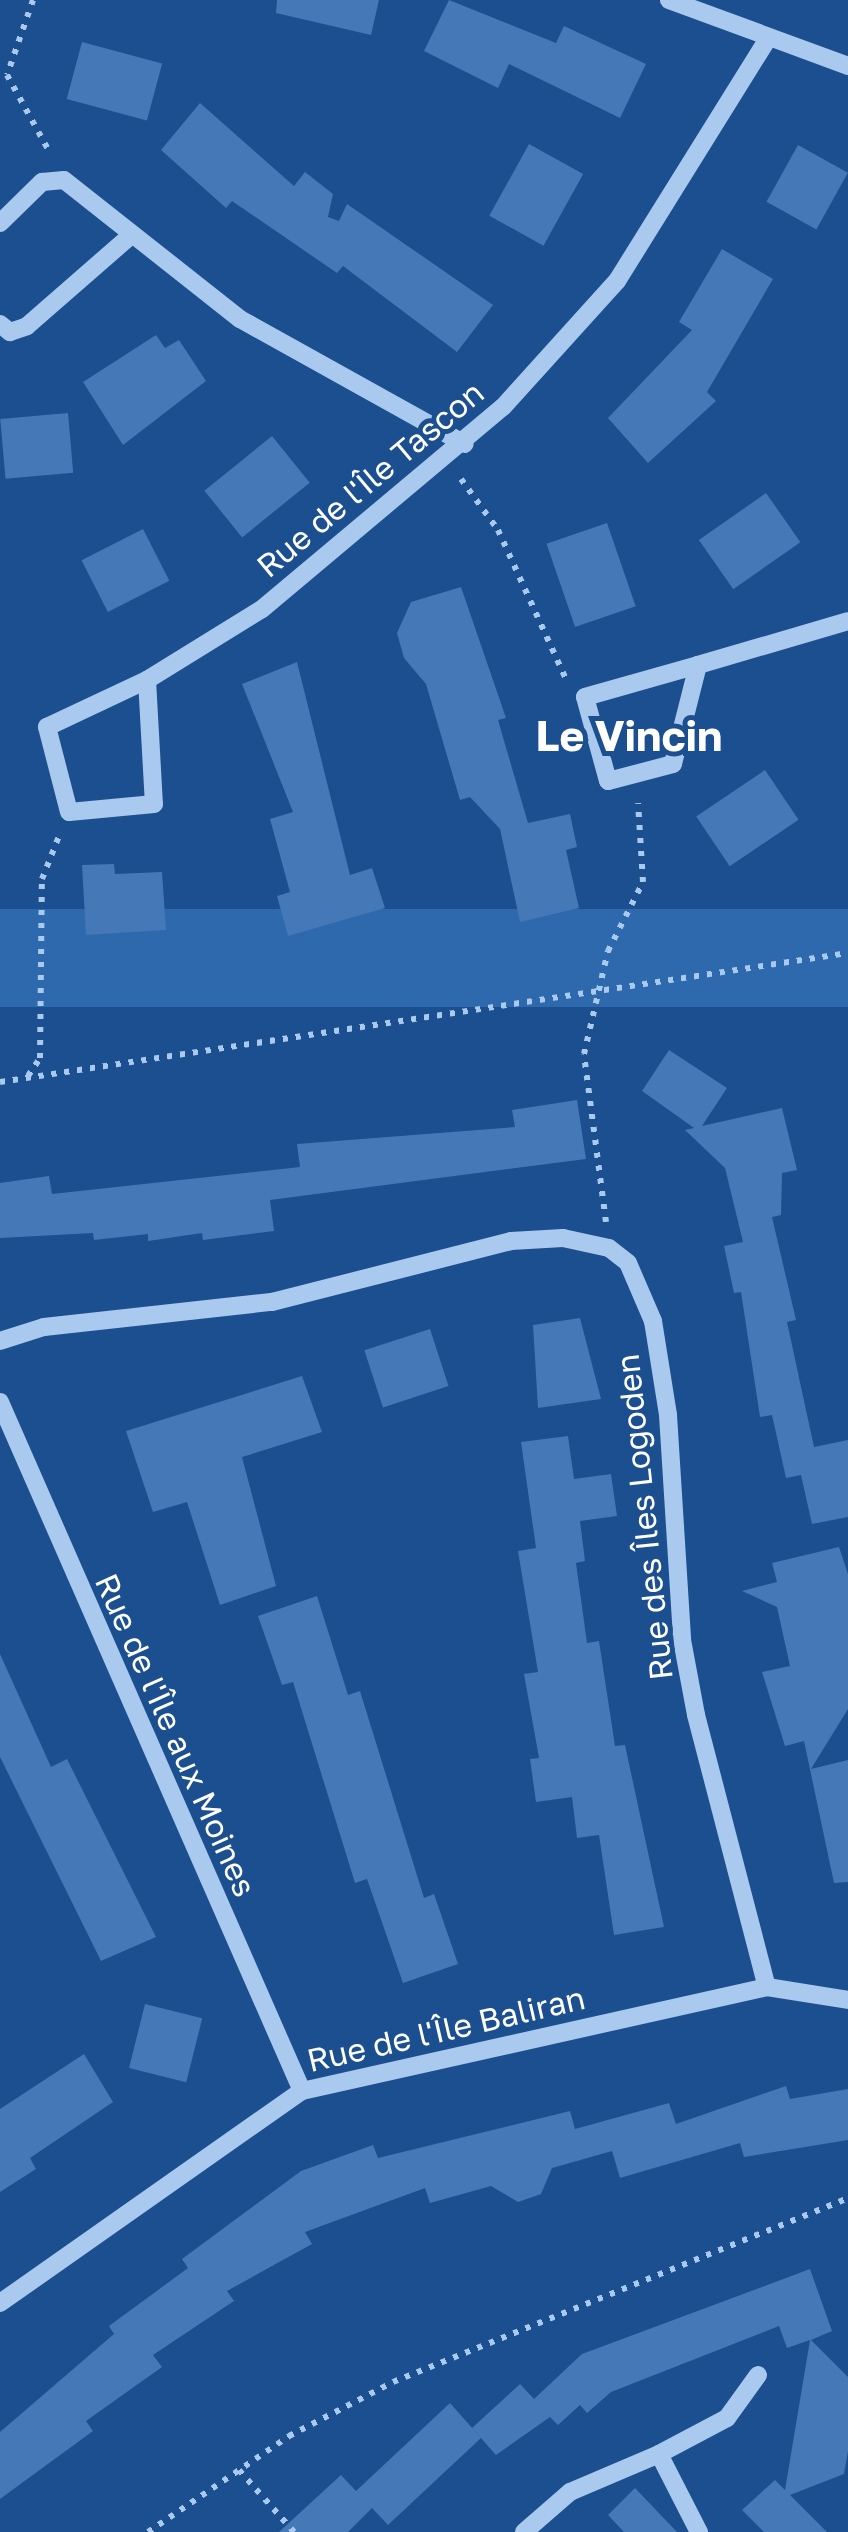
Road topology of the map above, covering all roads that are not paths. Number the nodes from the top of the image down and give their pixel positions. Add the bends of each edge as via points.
1 (669, 0) edge
2 (768, 40) junction
3 (848, 66) edge
4 (0, 223) edge
5 (129, 237) junction
6 (0, 324) edge
7 (465, 444) junction
8 (848, 621) edge
9 (698, 665) junction
10 (147, 680) junction
11 (0, 1341) edge
12 (0, 1402) edge
13 (767, 1987) junction
14 (848, 2000) edge
15 (302, 2091) junction
16 (0, 2304) edge
17 (758, 2375) dead end
18 (659, 2454) junction
19 (524, 2532) edge
20 (698, 2532) edge

1 - 2 street
2 - 3 street
2 - 7 street, Rue de l'Île Tascon via 616,281
4 - 5 street via 52,179
5 - 6 street via 27,326 10,332
5 - 7 street via 240,319
7 - 10 street, Rue de l'Île Tascon via 262,609
8 - 9 street
9 - 9 street via 678,756 615,784 602,772 585,697
10 - 10 street, Rue de l'Île Tascon via 154,804 69,812 47,727
11 - 13 street, Rue des Îles Logoden via 44,1326 272,1302 511,1240 609,1248 642,1286 653,1322 682,1640
12 - 15 street, Rue de l'Île aux Moines
13 - 14 street, Rue de l'Île Baliran
13 - 15 street, Rue de l'Île Baliran
15 - 16 street, Rue de l'Île Baliran
17 - 18 street via 727,2418
18 - 19 street via 570,2492
18 - 20 street

